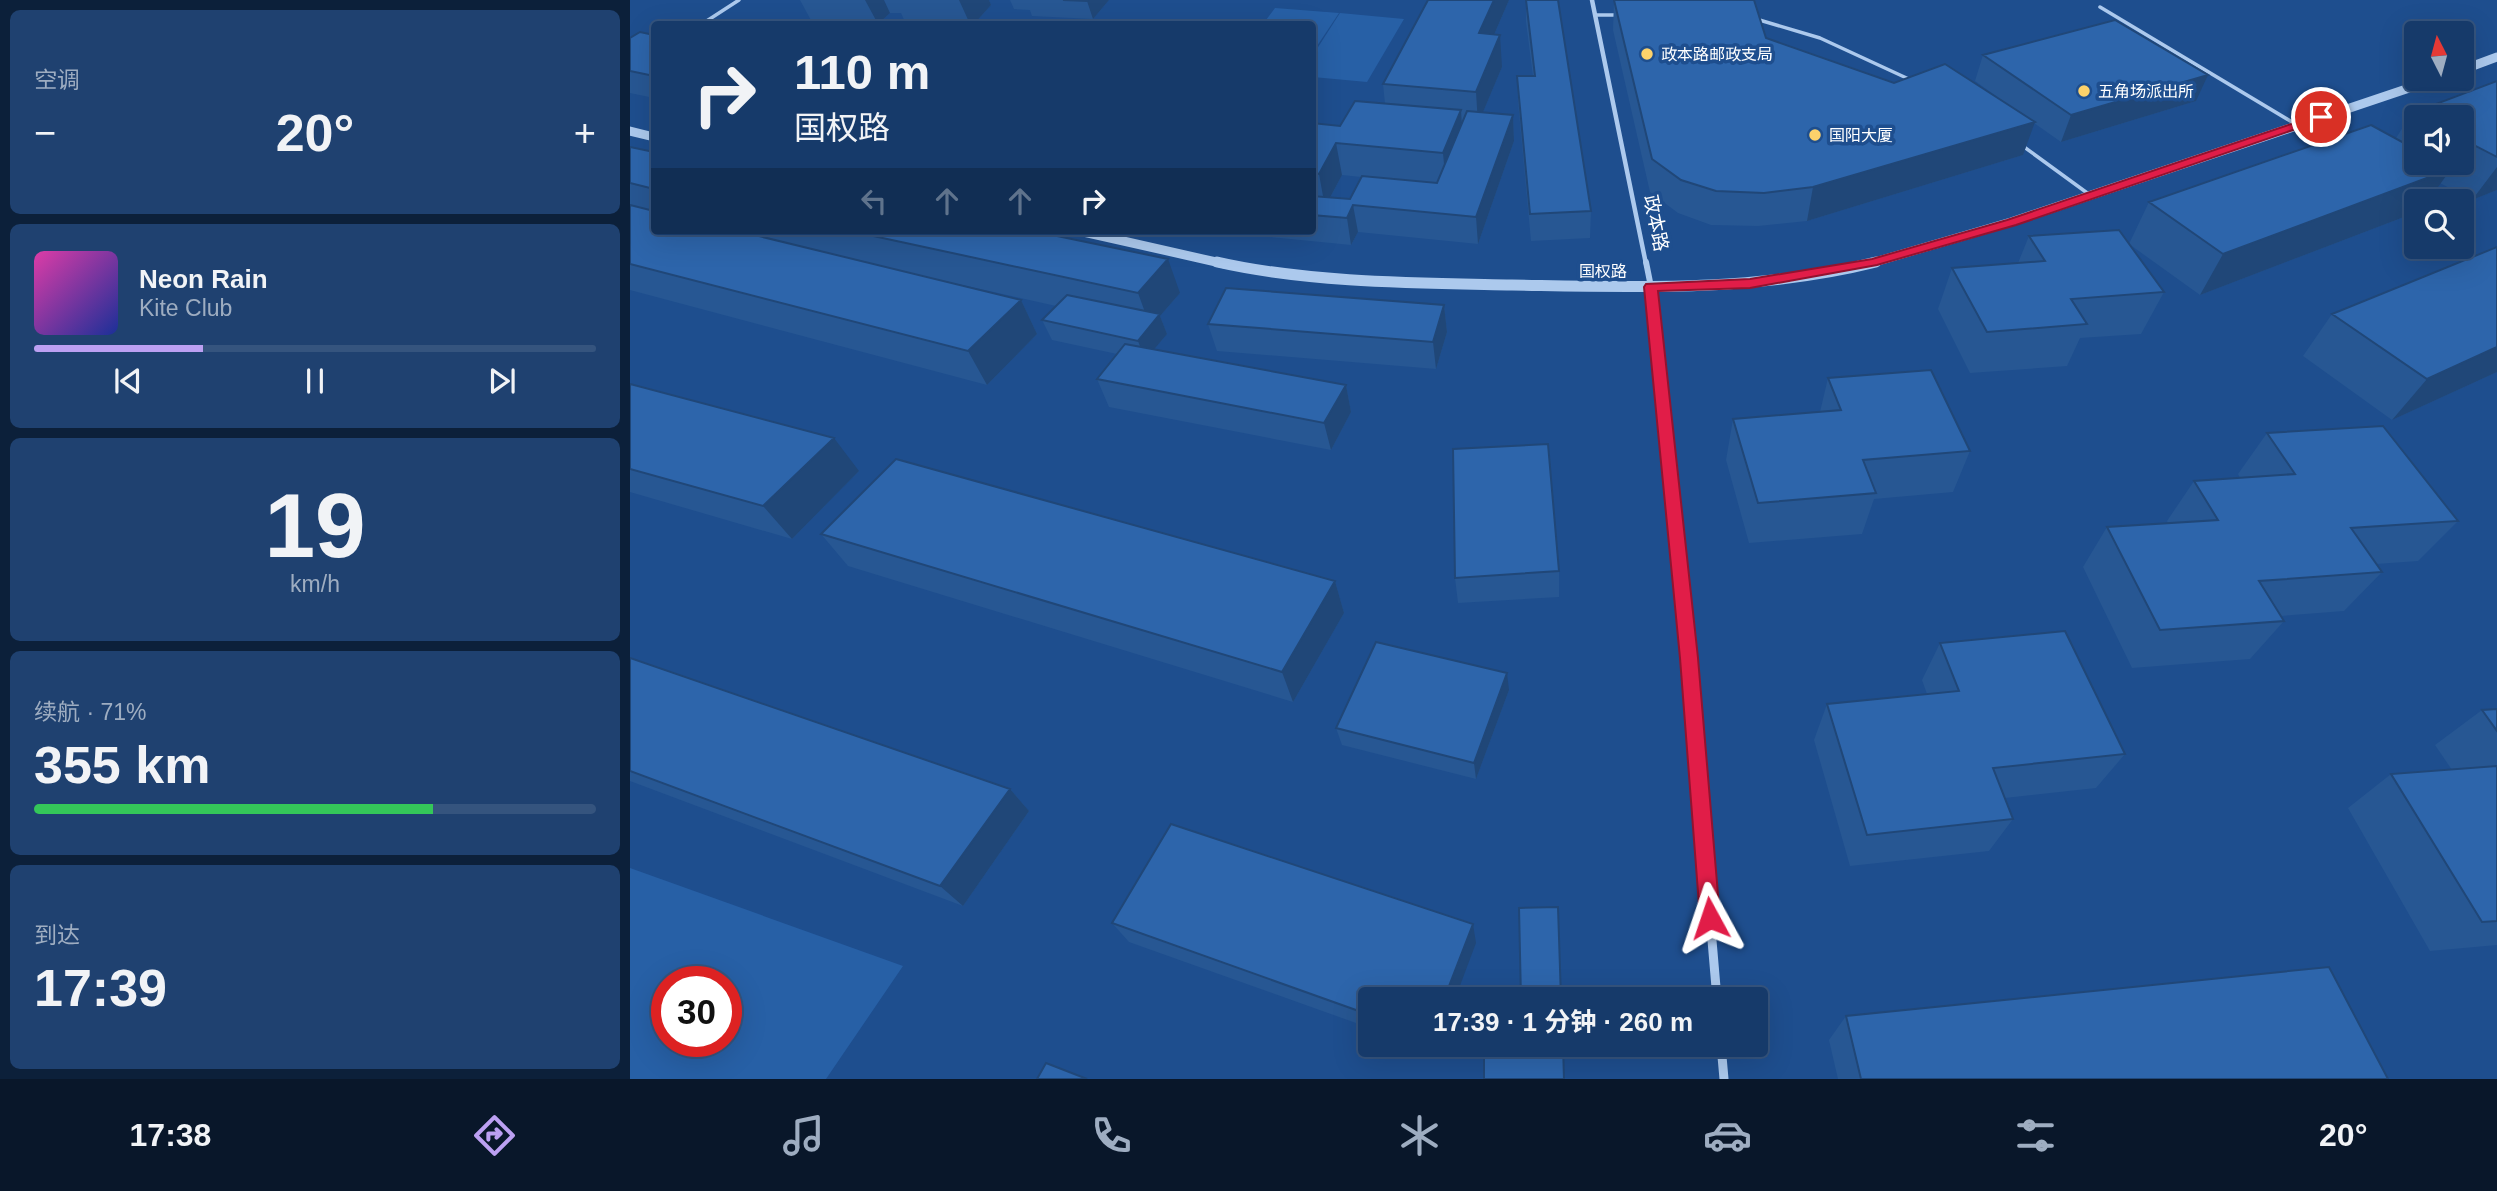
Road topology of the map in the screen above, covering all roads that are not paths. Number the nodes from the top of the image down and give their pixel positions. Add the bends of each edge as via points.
1 (740, 0) edge
2 (1592, 0) edge
3 (2101, 8) dead end
4 (1595, 15) junction
5 (1622, 15) edge
6 (1756, 19) edge
7 (707, 21) edge
8 (2497, 57) edge
9 (2474, 65) edge
10 (1915, 82) edge
11 (2404, 90) edge
12 (2297, 125) junction
13 (630, 131) edge
14 (651, 136) edge
15 (2013, 139) edge
16 (2090, 195) junction
17 (1097, 235) edge
18 (1651, 287) junction
19 (1716, 987) edge
20 (1722, 1057) edge
21 (1724, 1079) edge

1 - 7 lane
2 - 4 street, 政本路
3 - 12 lane
4 - 5 lane
4 - 18 street, 政本路
6 - 10 lane via 1820,38
8 - 9 street
11 - 12 street, 国权路
12 - 16 street, 国权路
13 - 14 street
15 - 16 lane
16 - 18 street, 国权路 via 1873,262 1750,284
17 - 18 street, 国权路 via 1248,269 1407,283
18 - 19 street, 政本路 via 1688,645
20 - 21 street

